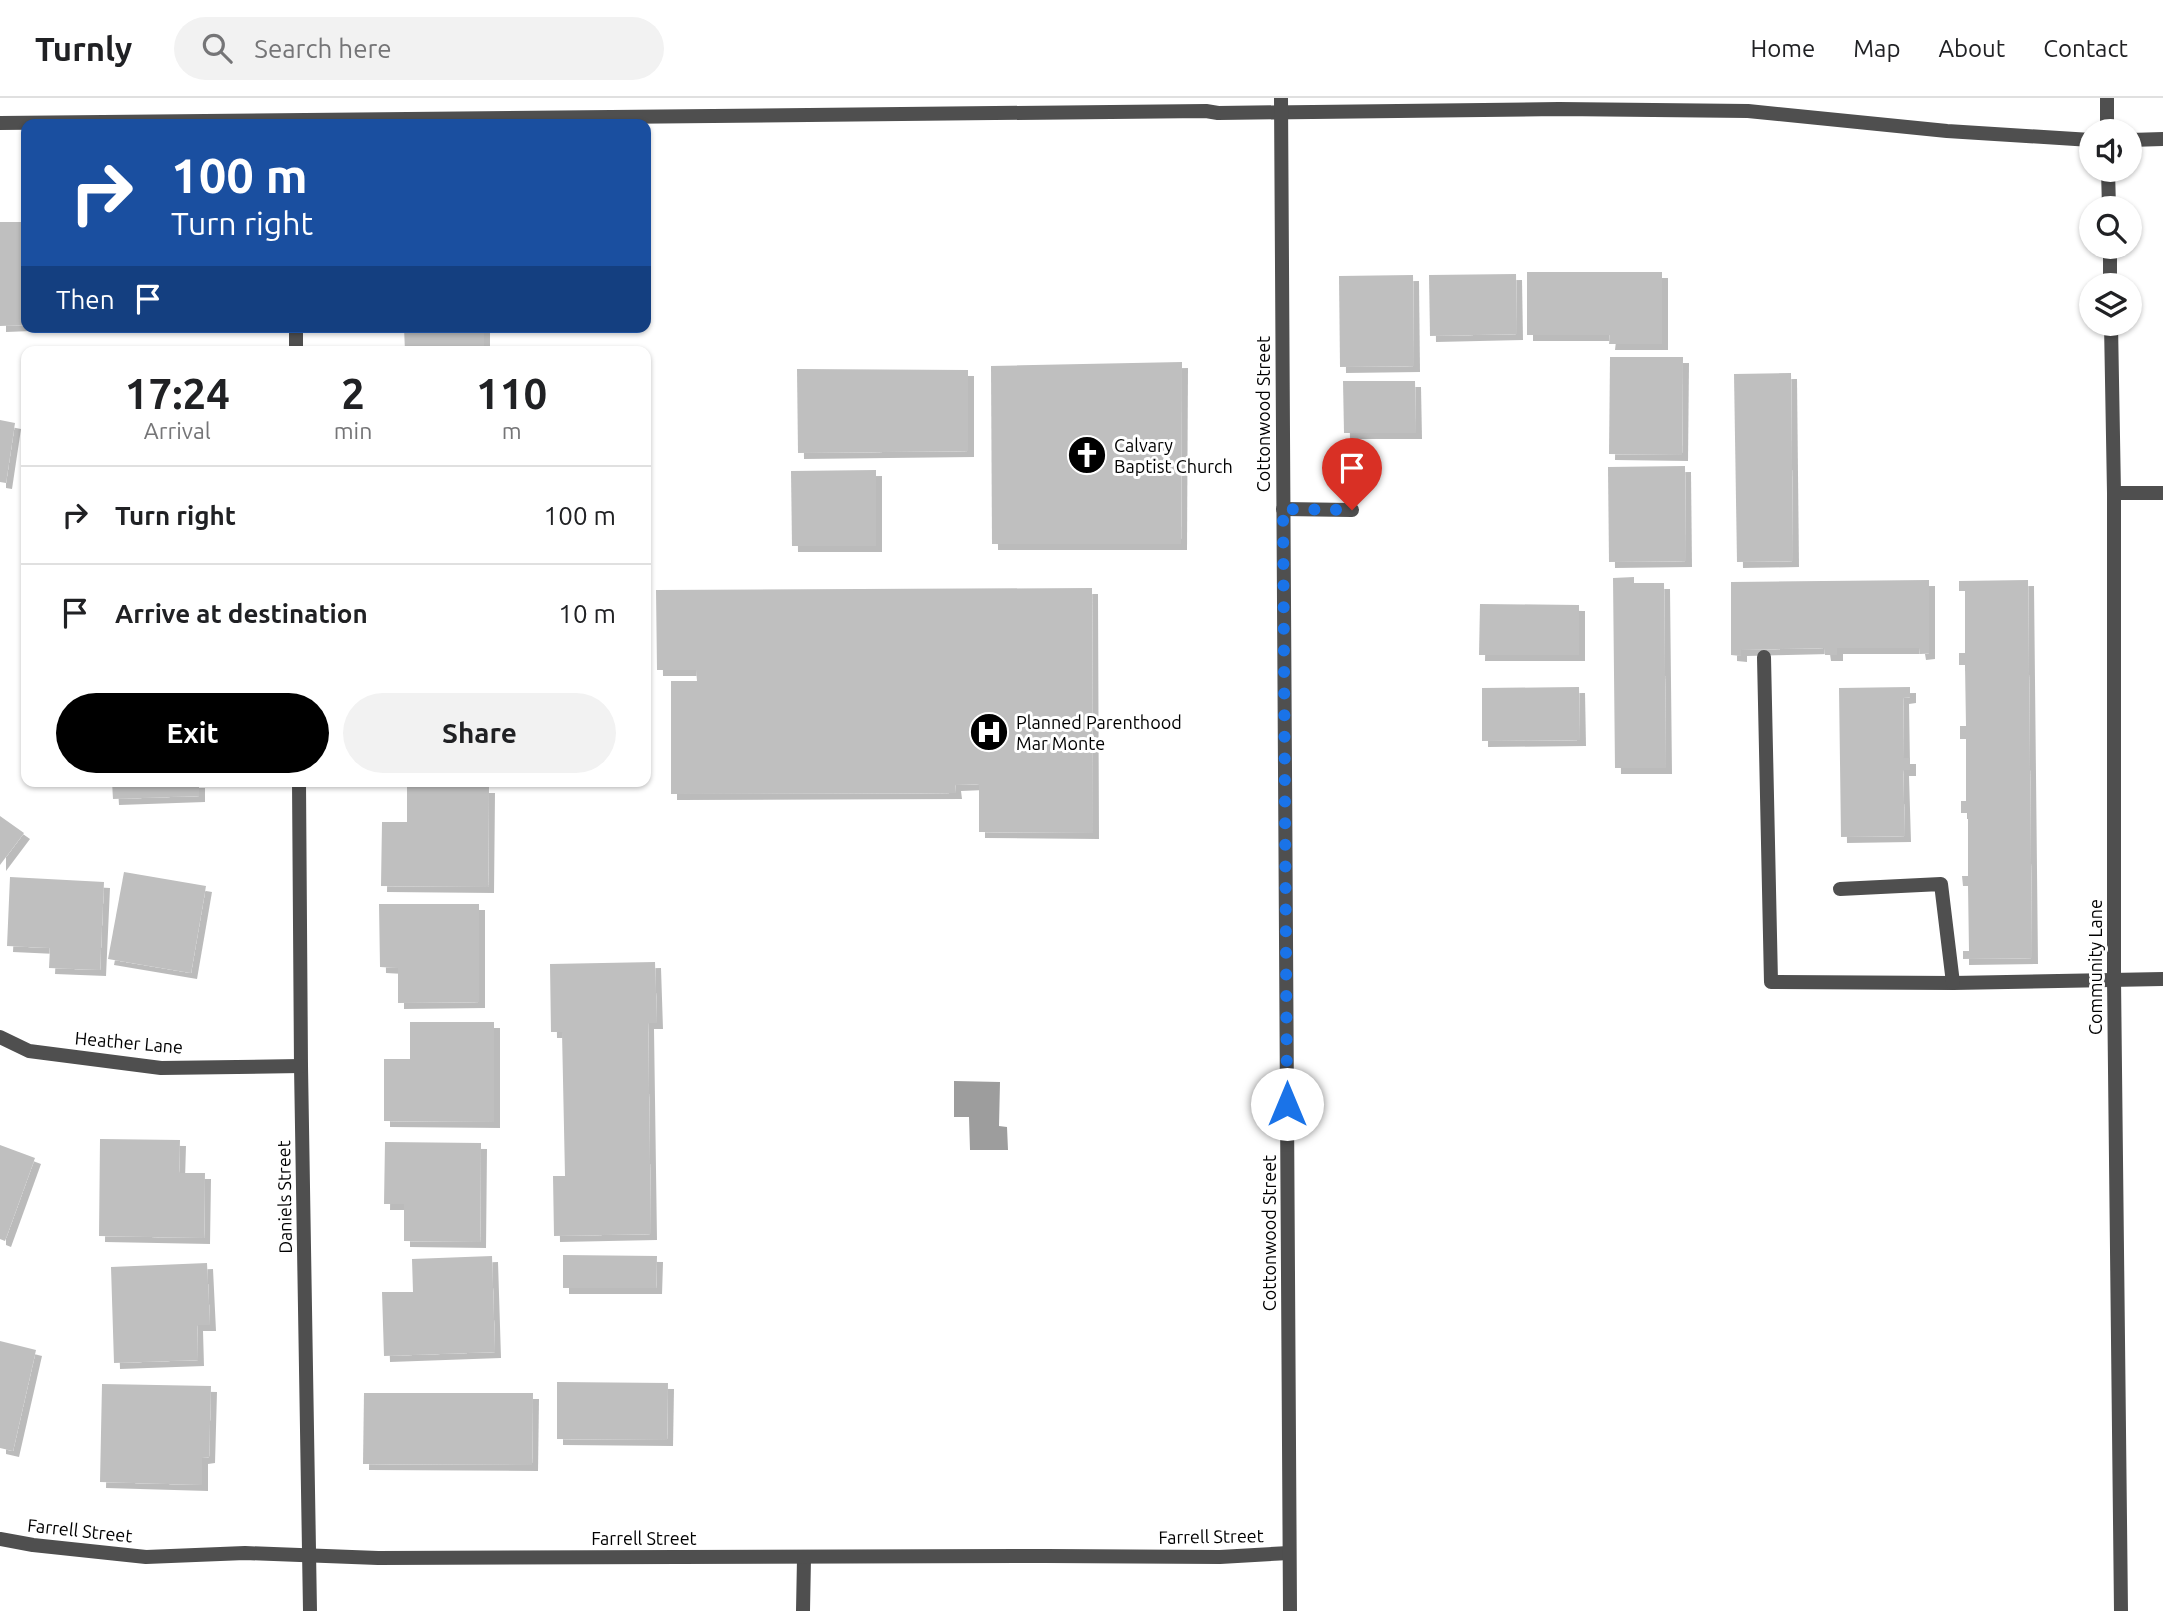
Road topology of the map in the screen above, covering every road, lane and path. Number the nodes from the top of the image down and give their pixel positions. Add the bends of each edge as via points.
1 (2107, 98) edge
2 (1281, 105) edge
3 (469, 119) edge
4 (2107, 119) edge
5 (0, 123) edge
6 (21, 123) edge
7 (2079, 139) edge
8 (2163, 139) edge
9 (2142, 140) edge
10 (2111, 336) edge
11 (2163, 492) edge
12 (2113, 494) junction
13 (1283, 509) junction
14 (1352, 510) dead end
15 (1764, 657) dead end
16 (299, 787) edge
17 (1840, 889) dead end
18 (2113, 979) junction
19 (2163, 979) edge
20 (1953, 983) junction
21 (0, 1037) edge
22 (301, 1066) junction
23 (0, 1539) edge
24 (1289, 1553) junction
25 (308, 1555) junction
26 (804, 1558) junction
27 (310, 1611) edge
28 (803, 1611) edge
29 (1290, 1611) edge
30 (2121, 1611) edge

1 - 4 street
2 - 3 street
2 - 7 street via 1748,111
2 - 13 street, Cottonwood Street
5 - 6 street
8 - 9 street
10 - 12 street, Community Lane
11 - 12 street
12 - 18 street, Community Lane
13 - 14 street
13 - 24 street, Cottonwood Street
15 - 20 street via 1771,982
16 - 22 street, Daniels Street
17 - 20 street via 1941,884
18 - 19 street
18 - 20 street
18 - 30 street, Community Lane
21 - 22 street, Heather Lane via 29,1051 161,1068
22 - 25 street, Daniels Street
23 - 25 street, Farrell Street via 146,1556
24 - 26 street, Farrell Street
24 - 29 street, Cottonwood Street
25 - 26 street, Farrell Street
25 - 27 street, Daniels Street
26 - 28 street

